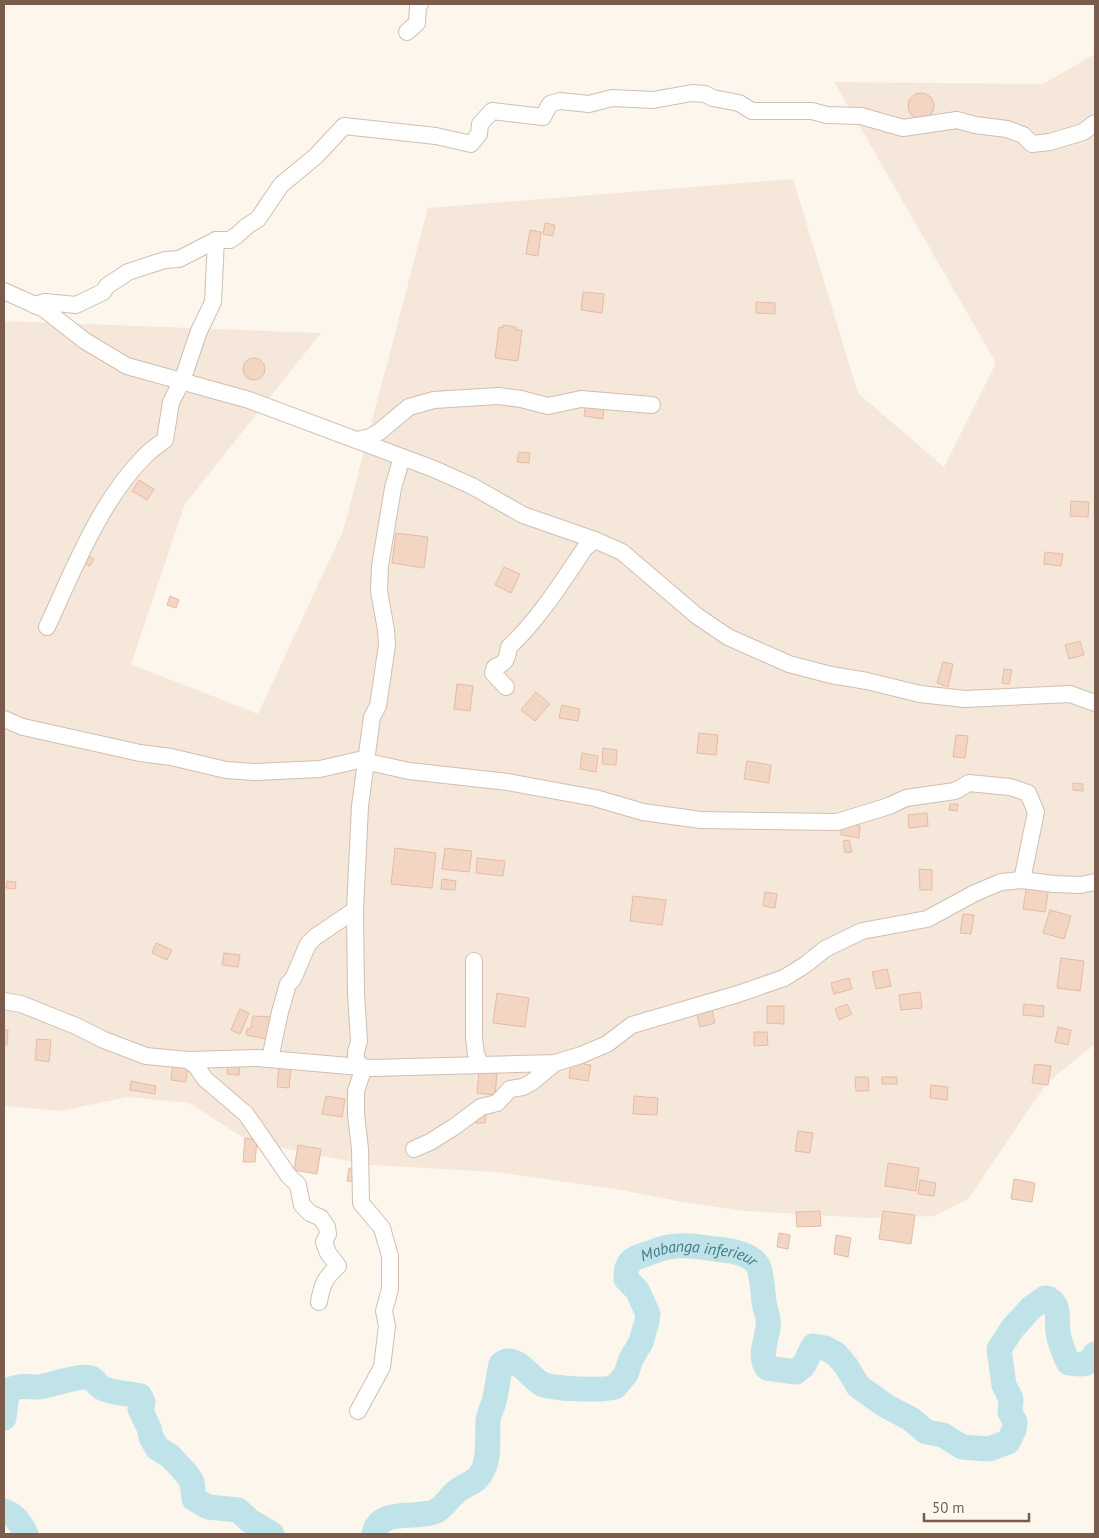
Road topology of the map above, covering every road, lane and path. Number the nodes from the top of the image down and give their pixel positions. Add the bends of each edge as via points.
1 (420, 4) edge
2 (407, 32) dead end
3 (1095, 122) edge
4 (216, 240) junction
5 (4, 291) edge
6 (34, 305) junction
7 (182, 381) junction
8 (652, 405) dead end
9 (356, 440) junction
10 (402, 457) junction
11 (595, 540) junction
12 (47, 627) dead end
13 (506, 687) dead end
14 (1095, 703) edge
15 (4, 719) edge
16 (367, 761) junction
17 (1022, 880) junction
18 (1095, 882) edge
19 (355, 910) junction
20 (474, 961) dead end
21 (4, 1001) edge
22 (188, 1060) junction
23 (270, 1060) junction
24 (554, 1063) junction
25 (481, 1065) junction
26 (361, 1066) junction
27 (414, 1149) dead end
28 (319, 1302) dead end
29 (358, 1412) dead end

1 - 2 street via 417,23
3 - 4 street via 1083,132 1032,144 1023,135 1007,129 975,126 957,120 904,128 861,116 752,110 705,94 692,93 653,100 612,98 589,104 560,101 550,104 543,117 492,112 480,124 479,134 471,144 436,136 344,126 316,156 281,185 258,219 230,240
4 - 6 street via 179,258 128,272 103,292 76,305 45,302
4 - 7 street via 213,302
5 - 6 street
6 - 7 street via 127,366
7 - 9 street via 249,400
7 - 12 street via 171,402 165,440 144,456 118,488 88,539
8 - 9 street via 581,399 548,406 498,396 434,400 409,407 379,432
9 - 10 street
10 - 11 street via 472,486 523,515
10 - 16 street via 393,488 380,566 379,591 387,645 378,706 372,716
11 - 13 street via 585,548 543,608 508,648 504,664 495,667 493,673
11 - 14 street via 622,552 697,616 728,637 789,664 920,694 965,699 1070,694
15 - 16 street via 24,727 226,770 320,769 346,762
16 - 17 street via 409,771 508,782 595,798 643,812 701,820 837,822 906,798 955,791 969,783 1010,787 1028,793 1036,812
16 - 19 street via 360,806
17 - 18 street via 1054,884
17 - 24 street via 1002,882 974,893 927,918 862,931 825,949 784,978 632,1025 607,1044
19 - 23 street via 308,944 288,984
19 - 26 street via 359,1040 356,1059
20 - 25 street via 474,1038
21 - 22 street via 20,1004 146,1056
22 - 23 street
22 - 28 street via 246,1114 298,1185 302,1205 310,1214 321,1218 327,1227 324,1242 338,1266 325,1279
23 - 26 street
24 - 25 street
24 - 27 street via 532,1082 510,1089 497,1102 481,1107 446,1132
25 - 26 street
26 - 29 street via 356,1114 361,1203 382,1228 390,1256 390,1289 384,1311 387,1326 382,1366

